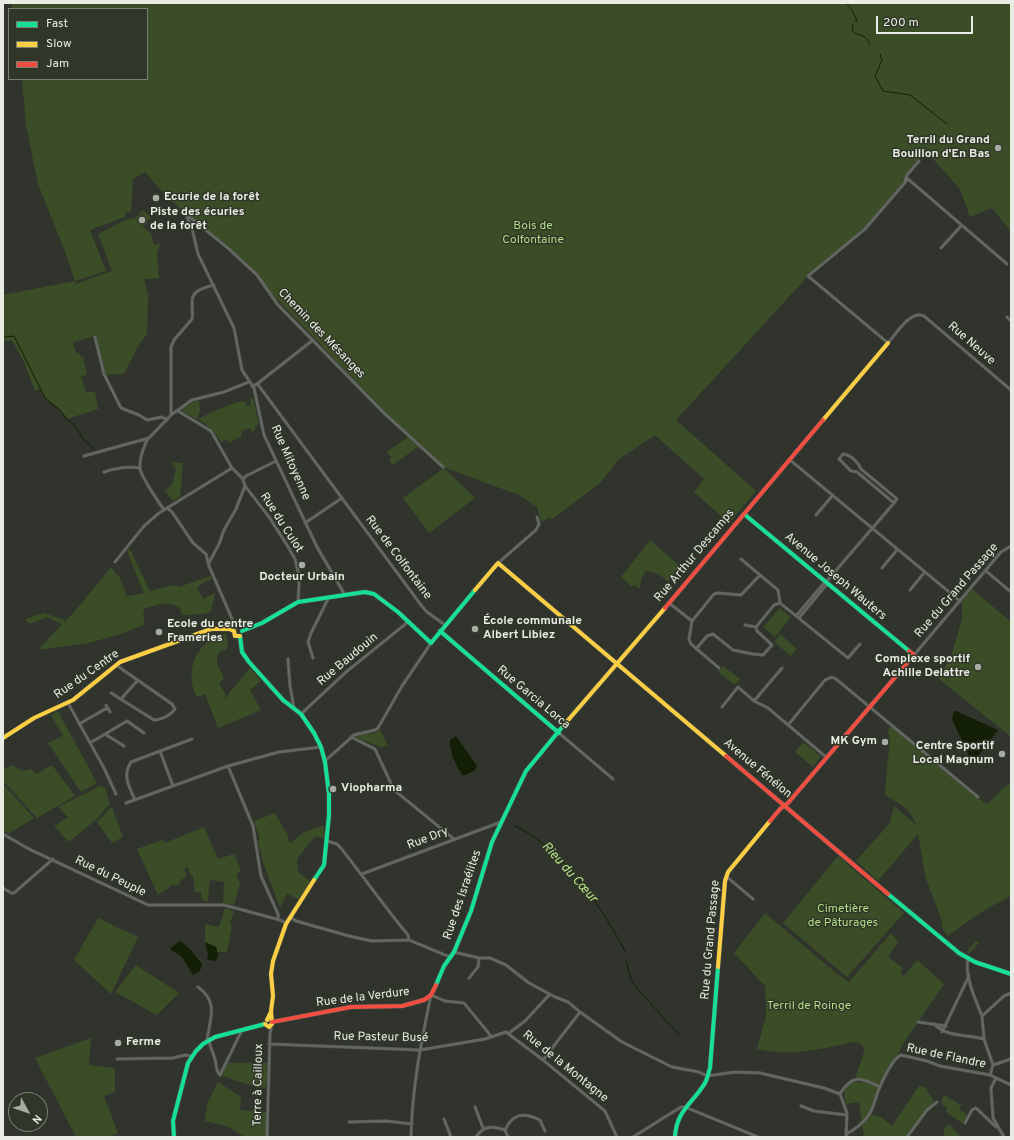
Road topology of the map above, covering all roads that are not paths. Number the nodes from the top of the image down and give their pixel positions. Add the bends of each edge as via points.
1 (919, 161) dead end
2 (905, 183) junction
3 (185, 214) joint
4 (961, 226) junction
5 (941, 248) dead end
6 (1007, 264) dead end
7 (214, 285) junction
8 (917, 314) joint
9 (1007, 317) dead end
10 (1011, 321) edge
11 (95, 337) dead end
12 (313, 340) junction
13 (888, 343) junction
14 (249, 382) junction
15 (257, 384) junction
16 (252, 386) junction
17 (1011, 390) edge
18 (178, 411) junction
19 (171, 415) junction
20 (167, 420) junction
21 (149, 438) junction
22 (84, 456) dead end
23 (790, 460) junction
24 (276, 461) junction
25 (444, 467) dead end
26 (140, 468) junction
27 (232, 468) junction
28 (104, 472) dead end
29 (243, 480) junction
30 (245, 486) junction
31 (833, 495) junction
32 (342, 498) junction
33 (894, 503) junction
34 (168, 508) junction
35 (164, 510) junction
36 (744, 514) junction
37 (816, 515) dead end
38 (537, 517) dead end
39 (305, 523) junction
40 (872, 529) junction
41 (1011, 546) edge
42 (897, 550) junction
43 (741, 559) dead end
44 (115, 562) dead end
45 (498, 563) junction
46 (208, 564) junction
47 (882, 568) dead end
48 (986, 571) junction
49 (924, 573) junction
50 (760, 575) junction
51 (826, 583) junction
52 (910, 590) dead end
53 (1011, 592) edge
54 (345, 596) junction
55 (328, 599) junction
56 (298, 602) junction
57 (960, 602) junction
58 (670, 603) junction
59 (780, 603) junction
60 (798, 617) junction
61 (692, 621) junction
62 (409, 622) junction
63 (445, 625) junction
64 (745, 626) dead end
65 (756, 627) junction
66 (235, 629) junction
67 (242, 631) junction
68 (440, 631) junction
69 (240, 636) junction
70 (431, 643) junction
71 (860, 644) dead end
72 (696, 649) junction
73 (914, 655) junction
74 (313, 658) dead end
75 (288, 659) dead end
76 (617, 663) junction
77 (116, 665) junction
78 (719, 668) dead end
79 (782, 668) dead end
80 (137, 681) junction
81 (111, 693) dead end
82 (121, 699) junction
83 (754, 701) junction
84 (68, 703) junction
85 (722, 707) dead end
86 (869, 707) junction
87 (294, 708) junction
88 (110, 712) dead end
89 (301, 714) junction
90 (80, 724) junction
91 (788, 725) junction
92 (144, 733) dead end
93 (559, 733) junction
94 (105, 734) junction
95 (351, 737) junction
96 (3, 738) edge
97 (192, 740) dead end
98 (90, 743) junction
99 (124, 746) dead end
100 (321, 748) junction
101 (160, 751) junction
102 (826, 757) junction
103 (325, 762) junction
104 (228, 766) junction
105 (613, 779) dead end
106 (173, 786) junction
107 (116, 794) dead end
108 (978, 797) dead end
109 (135, 800) junction
110 (126, 803) dead end
111 (785, 806) junction
112 (502, 822) junction
113 (3, 834) edge
114 (454, 839) junction
115 (327, 841) junction
116 (52, 859) junction
117 (362, 874) junction
118 (727, 877) junction
119 (3, 888) edge
120 (753, 900) dead end
121 (290, 917) junction
122 (278, 919) junction
123 (286, 923) junction
124 (409, 940) junction
125 (454, 952) junction
126 (450, 956) junction
127 (479, 958) junction
128 (968, 960) junction
129 (1011, 974) edge
130 (969, 976) junction
131 (469, 978) dead end
132 (198, 987) dead end
133 (1011, 993) edge
134 (550, 994) junction
135 (431, 995) junction
136 (580, 1012) junction
137 (982, 1016) junction
138 (918, 1022) dead end
139 (269, 1023) junction
140 (934, 1024) junction
141 (946, 1026) junction
142 (242, 1029) junction
143 (943, 1032) junction
144 (509, 1034) junction
145 (491, 1036) junction
146 (984, 1039) junction
147 (208, 1040) junction
148 (269, 1044) junction
149 (420, 1050) junction
150 (191, 1056) junction
151 (117, 1059) dead end
152 (1011, 1059) edge
153 (543, 1060) junction
154 (993, 1065) junction
155 (990, 1075) junction
156 (707, 1076) junction
157 (996, 1078) junction
158 (1011, 1085) edge
159 (880, 1087) junction
160 (840, 1094) junction
161 (937, 1102) dead end
162 (801, 1106) dead end
163 (475, 1107) dead end
164 (685, 1107) junction
165 (846, 1115) junction
166 (444, 1119) dead end
167 (349, 1122) dead end
168 (965, 1123) dead end
169 (412, 1124) junction
170 (483, 1128) junction
171 (505, 1130) junction
172 (999, 1130) junction
173 (545, 1132) dead end
174 (846, 1136) edge
175 (174, 1137) edge
176 (267, 1137) edge
177 (412, 1137) edge
178 (451, 1137) edge
179 (476, 1137) edge
180 (508, 1137) edge
181 (617, 1137) edge
182 (633, 1137) edge
183 (675, 1137) edge
184 (758, 1137) edge
185 (907, 1137) edge
186 (1004, 1137) edge

1 - 2 street via 907,175
2 - 4 street via 908,179
2 - 13 street via 865,229 808,276
3 - 7 street, Rue Mitoyenne via 192,228 198,254
3 - 12 street, Chemin des Mésanges via 257,275 278,304
4 - 5 street
4 - 6 street
7 - 14 street, Rue Mitoyenne via 234,328 242,370
7 - 19 street via 194,295 192,319 171,347
8 - 13 street, Rue Arthur Descamps via 910,318
8 - 17 street, Rue Neuve via 928,319
9 - 10 street
11 - 20 street via 104,374 121,408 147,420 162,417
12 - 15 street
12 - 25 street, Chemin des Mésanges via 396,425
13 - 23 street, Rue Arthur Descamps
14 - 16 street, Rue Mitoyenne
14 - 18 street via 196,399
15 - 16 street
15 - 32 street, Rue de Colfontaine
16 - 24 street, Rue Mitoyenne via 264,435
18 - 19 street
18 - 27 street via 211,431
19 - 20 street
20 - 21 street
21 - 22 street
21 - 26 street via 142,452
23 - 31 street
23 - 36 street, Rue Arthur Descamps
24 - 29 street
24 - 39 street, Rue Mitoyenne
26 - 28 street via 132,466
26 - 35 street
27 - 29 street
27 - 34 street
29 - 30 street, Rue du Culot
30 - 46 street
30 - 56 street, Rue du Culot via 269,517 294,559 298,577
31 - 37 street
31 - 40 street
32 - 39 street
32 - 63 street, Rue de Colfontaine via 421,605
33 - 33 street via 839,460 843,454 847,454 861,469 897,498
33 - 40 street
34 - 35 street
34 - 46 street via 194,543 206,554
35 - 44 street via 144,526
36 - 51 street, Avenue Joseph Wauters
36 - 58 street, Rue Arthur Descamps
38 - 45 street via 539,524 536,530
39 - 54 street, Rue Mitoyenne
40 - 42 street
40 - 51 street
41 - 48 street, Rue du Grand Passage via 1001,552
42 - 47 street
42 - 49 street
43 - 50 street
45 - 63 street
45 - 76 street, Avenue Fénélon
46 - 66 street
48 - 53 street
48 - 57 street, Rue du Grand Passage
49 - 52 street
49 - 57 street
50 - 59 street via 778,590
50 - 61 street via 741,596 714,594
51 - 60 street
51 - 73 street, Avenue Joseph Wauters
54 - 55 street
54 - 62 street via 361,592 370,593
55 - 56 street
55 - 74 street via 308,642
56 - 67 street via 262,623
57 - 73 street, Rue du Grand Passage
58 - 61 street
58 - 76 street, Rue Arthur Descamps
59 - 60 street
59 - 65 street via 774,605
60 - 71 street via 848,658
61 - 72 street via 689,640
62 - 70 street
62 - 89 street, Rue Baudouin via 346,672
63 - 68 street
64 - 65 street
65 - 72 street via 772,645 763,655 733,650 713,634 707,636
66 - 67 street
66 - 69 street via 235,636
66 - 77 street, Rue du Centre via 211,629
67 - 69 street
68 - 70 street
68 - 93 street, Rue Garcia Lorca
69 - 87 street via 242,652 249,662 283,700
70 - 95 street via 378,728
72 - 78 street
73 - 86 street, Rue du Grand Passage
75 - 87 street
76 - 93 street, Rue Arthur Descamps
76 - 111 street, Avenue Fénélon
77 - 80 street
77 - 84 street, Rue du Centre
79 - 83 street
80 - 82 street
80 - 82 street via 172,704 175,709 172,714 154,720
81 - 82 street
83 - 85 street via 738,688
83 - 91 street via 768,708
84 - 90 street
84 - 96 street, Rue du Centre via 34,718
86 - 91 street via 832,677 825,680
86 - 102 street, Rue du Grand Passage
86 - 108 street
87 - 89 street
88 - 90 street via 106,707
89 - 100 street
90 - 98 street
91 - 102 street
92 - 94 street via 127,721
93 - 105 street, Rue Garcia Lorca
93 - 112 street, Rue Arthur Descamps via 526,771
94 - 98 street
94 - 99 street
95 - 103 street
95 - 114 street via 375,749 394,790
97 - 101 street
98 - 107 street
100 - 103 street
100 - 104 street via 279,752
101 - 106 street
101 - 109 street via 131,762 128,767 127,780
102 - 111 street, Rue du Grand Passage
103 - 115 street via 329,801
104 - 106 street
104 - 122 street via 253,826 261,876
106 - 109 street
109 - 110 street
111 - 118 street, Rue du Grand Passage via 728,872
111 - 128 street, Avenue Fénélon
112 - 114 street, Rue Dry
112 - 125 street, Rue des Israélites via 492,842 471,911
113 - 116 street, Rue du Peuple
114 - 117 street, Rue Dry
115 - 117 street via 337,844
115 - 121 street via 323,867
116 - 119 street via 14,893
116 - 122 street, Rue du Peuple via 148,905 226,906
117 - 124 street via 408,935
118 - 120 street
118 - 156 street, Rue du Grand Passage via 711,1058
121 - 123 street
121 - 124 street via 296,921 372,941
122 - 123 street, Rue du Peuple
123 - 139 street via 272,965 273,996
124 - 126 street
125 - 126 street, Rue des Israélites
125 - 127 street
126 - 135 street, Rue des Israélites
127 - 131 street via 478,967
127 - 134 street via 490,958 506,965 529,983
128 - 129 street, Avenue Fénélon
128 - 130 street
130 - 137 street
130 - 141 street
132 - 147 street via 209,999 212,1009
133 - 137 street
134 - 136 street via 568,1002
134 - 144 street
135 - 139 street, Rue de la Verdure via 424,1000 402,1006 351,1007
135 - 145 street via 445,1001 464,1003
135 - 149 street
136 - 153 street
136 - 156 street via 622,1042 652,1058 672,1067
137 - 146 street
138 - 140 street
139 - 142 street, Rue de la Verdure
139 - 148 street, Terre à Cailloux via 272,1030
140 - 141 street
140 - 143 street
141 - 143 street
142 - 147 street, Rue de la Verdure
142 - 147 street via 220,1075 216,1070 216,1062
143 - 146 street
144 - 145 street, Rue de la Montagne via 506,1032
144 - 153 street, Rue de la Montagne
145 - 149 street, Rue Pasteur Busé
146 - 154 street
147 - 150 street
148 - 149 street, Rue Pasteur Busé
148 - 176 street, Terre à Cailloux
149 - 169 street
150 - 151 street
150 - 175 street via 173,1121
152 - 154 street
153 - 181 street, Rue de la Montagne via 605,1111
154 - 155 street
155 - 157 street
155 - 159 street, Rue de Flandre via 898,1056
156 - 160 street via 735,1072 760,1074
156 - 164 street via 700,1090
157 - 158 street
157 - 172 street via 991,1094 993,1118
159 - 160 street via 854,1079 845,1085
159 - 174 street, Rue de Flandre via 871,1112
160 - 165 street
161 - 185 street via 927,1110
162 - 165 street via 814,1111
163 - 170 street
164 - 182 street
164 - 183 street via 674,1129
164 - 184 street
165 - 174 street
166 - 178 street
167 - 169 street via 386,1121
168 - 172 street via 972,1110 976,1108
169 - 177 street
170 - 171 street
170 - 179 street
171 - 173 street via 512,1119 522,1116 540,1120
171 - 180 street
172 - 186 street

